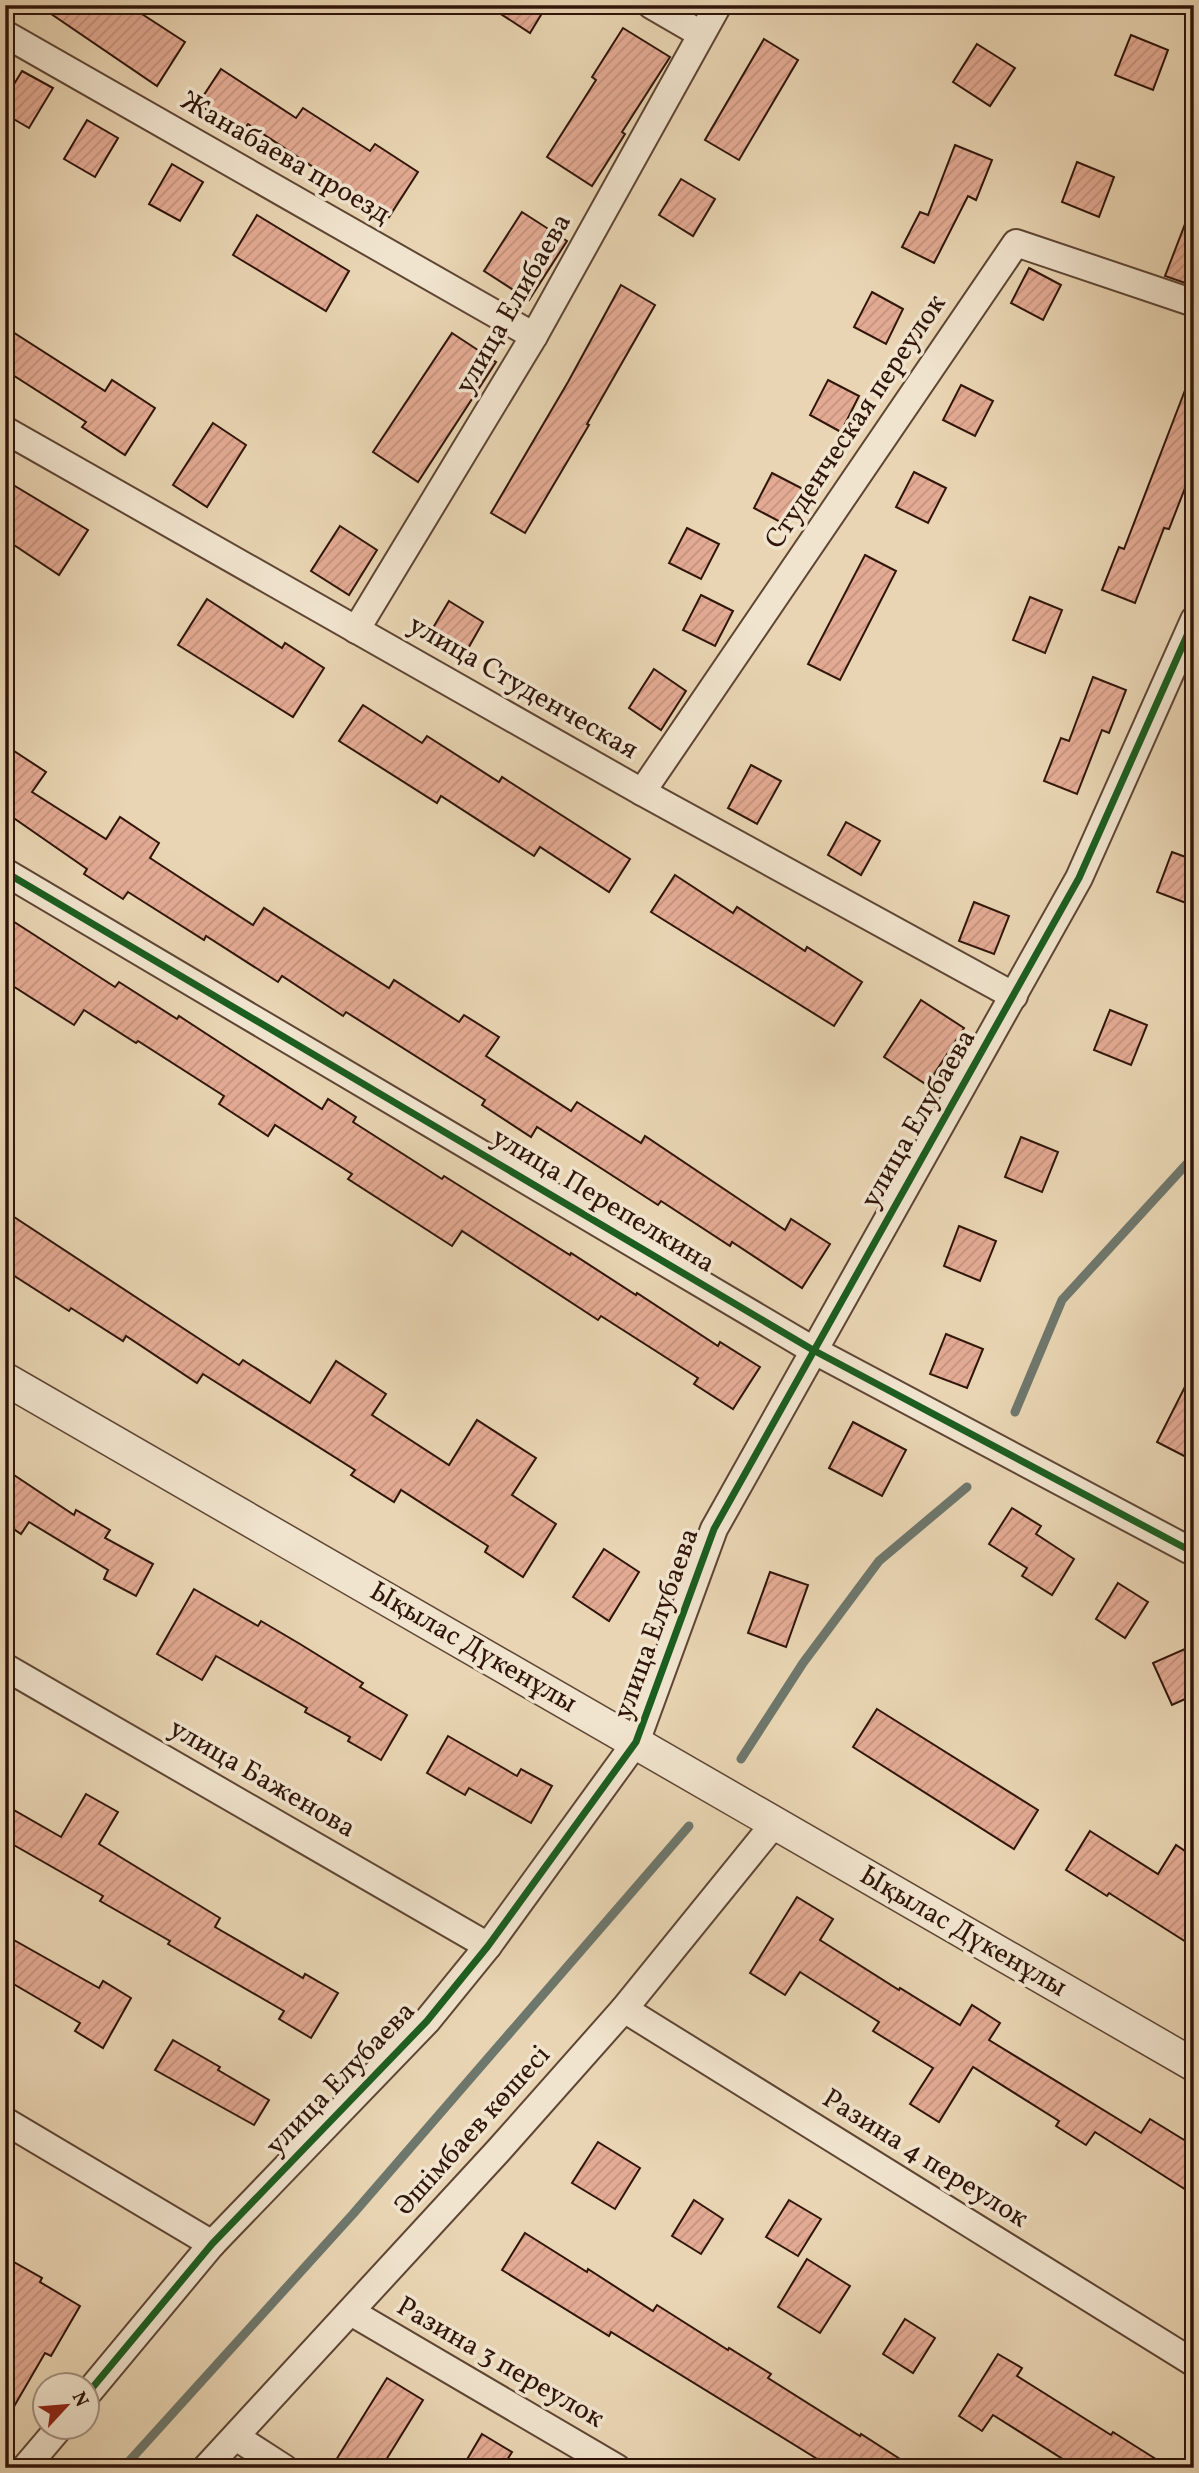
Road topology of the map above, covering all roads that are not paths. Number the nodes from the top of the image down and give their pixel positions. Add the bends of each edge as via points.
1 (651, 5) edge
2 (718, 5) edge
3 (5, 34) edge
4 (701, 34) junction
5 (1194, 303) edge
6 (534, 336) junction
7 (5, 430) edge
8 (1194, 620) edge
9 (356, 630) junction
10 (642, 792) junction
11 (5, 872) edge
12 (1014, 996) junction
13 (813, 1350) junction
14 (5, 1379) edge
15 (1191, 1546) edge
16 (5, 1667) edge
17 (636, 1742) junction
18 (774, 1824) junction
19 (488, 1946) junction
20 (624, 2009) junction
21 (1194, 2065) edge
22 (5, 2121) edge
23 (212, 2244) junction
24 (351, 2312) junction
25 (1194, 2363) edge
26 (102, 2376) edge
27 (236, 2437) junction
28 (47, 2442) edge
29 (25, 2468) edge
30 (206, 2468) edge
31 (284, 2468) edge
32 (617, 2468) edge

1 - 4 street
2 - 4 street, улица Елибаева
3 - 6 street, Жанабаева проезд
4 - 6 street, улица Елибаева
5 - 10 street, Студенческая переулок via 1016,243
6 - 9 street, улица Елибаева
7 - 9 street, улица Студенческая
8 - 12 street, улица Елубаева via 1079,878
9 - 10 street, улица Студенческая
10 - 12 street, улица Студенческая
11 - 13 street, улица Перепелкина
12 - 13 street, улица Елубаева
13 - 15 street, улица Перепелкина
13 - 17 street, улица Елубаева via 714,1529
14 - 17 street, Ықылас Дүкенұлы
16 - 19 street, улица Баженова
17 - 18 street, Ықылас Дүкенұлы
17 - 19 street, улица Елубаева
18 - 20 street, Әшімбаев көшесі
18 - 21 street, Ықылас Дүкенұлы
19 - 23 street, улица Елубаева via 427,2021
20 - 24 street, Әшімбаев көшесі
20 - 25 street, Разина 4 переулок
22 - 23 street
23 - 26 street, улица Елубаева
24 - 27 street, Әшімбаев көшесі
24 - 32 street, Разина 3 переулок
27 - 30 street, Әшімбаев көшесі
27 - 31 street
28 - 29 street

